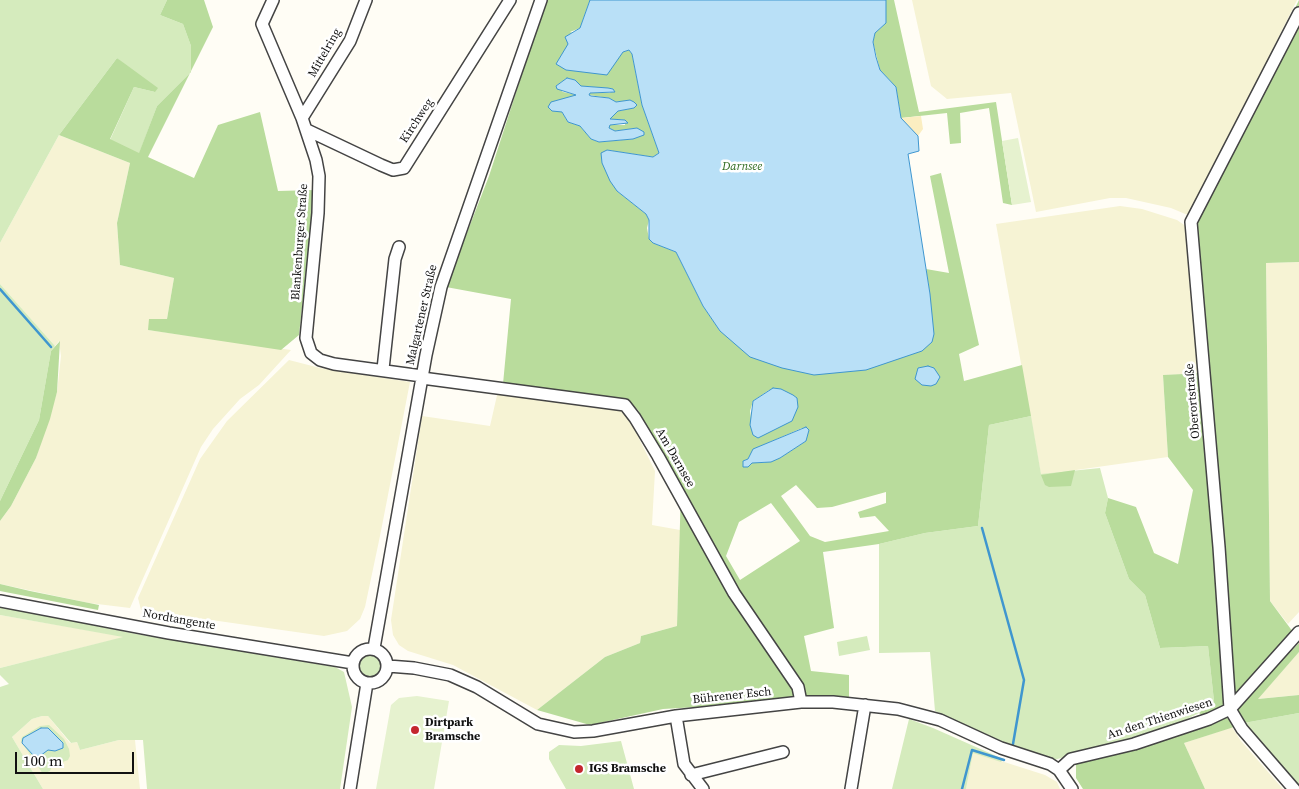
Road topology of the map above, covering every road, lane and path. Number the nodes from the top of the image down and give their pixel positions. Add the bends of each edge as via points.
1 (273, 0) edge
2 (366, 0) edge
3 (510, 0) edge
4 (541, 0) edge
5 (1299, 13) edge
6 (302, 118) junction
7 (307, 130) junction
8 (399, 247) dead end
9 (383, 369) junction
10 (422, 377) junction
11 (0, 601) edge
12 (1299, 632) edge
13 (374, 648) junction
14 (353, 662) junction
15 (388, 666) junction
16 (367, 683) junction
17 (801, 702) junction
18 (865, 706) junction
19 (1230, 709) junction
20 (676, 716) junction
21 (783, 752) dead end
22 (1059, 770) junction
23 (691, 775) junction
24 (350, 789) edge
25 (703, 789) edge
26 (851, 789) edge
27 (1072, 789) edge
28 (1294, 789) edge

1 - 6 street, Blankenburger Straße via 262,24
2 - 6 street, Mittelring via 350,40
3 - 7 street, Kirchweg via 404,168 393,170
4 - 10 street, Malgartener Straße via 452,252 441,287
5 - 19 street, Oberortstraße via 1191,222
6 - 7 street, Blankenburger Straße
7 - 9 street, Blankenburger Straße via 319,176 306,338 311,353 320,360
8 - 9 street
9 - 10 street, Blankenburger Straße
10 - 13 street, Malgartener Straße
10 - 17 street, Am Darnsee via 625,405 636,418 734,593 798,687
11 - 14 street, Nordtangente
12 - 19 street, An den Thienwiesen
13 - 14 street via 358,653
13 - 15 street via 384,654
14 - 16 street via 356,676
15 - 16 street via 382,679
15 - 20 street, Bührener Esch via 450,675 477,687 524,718 556,729 593,731
16 - 24 street
17 - 18 street, Bührener Esch
17 - 20 street, Bührener Esch
18 - 22 street, Bührener Esch via 919,713
18 - 26 street
19 - 22 street, An den Thienwiesen via 1134,744 1072,759
19 - 28 street, Oberortstraße via 1242,729
20 - 23 street via 684,764
21 - 23 street
22 - 27 street
23 - 25 street

